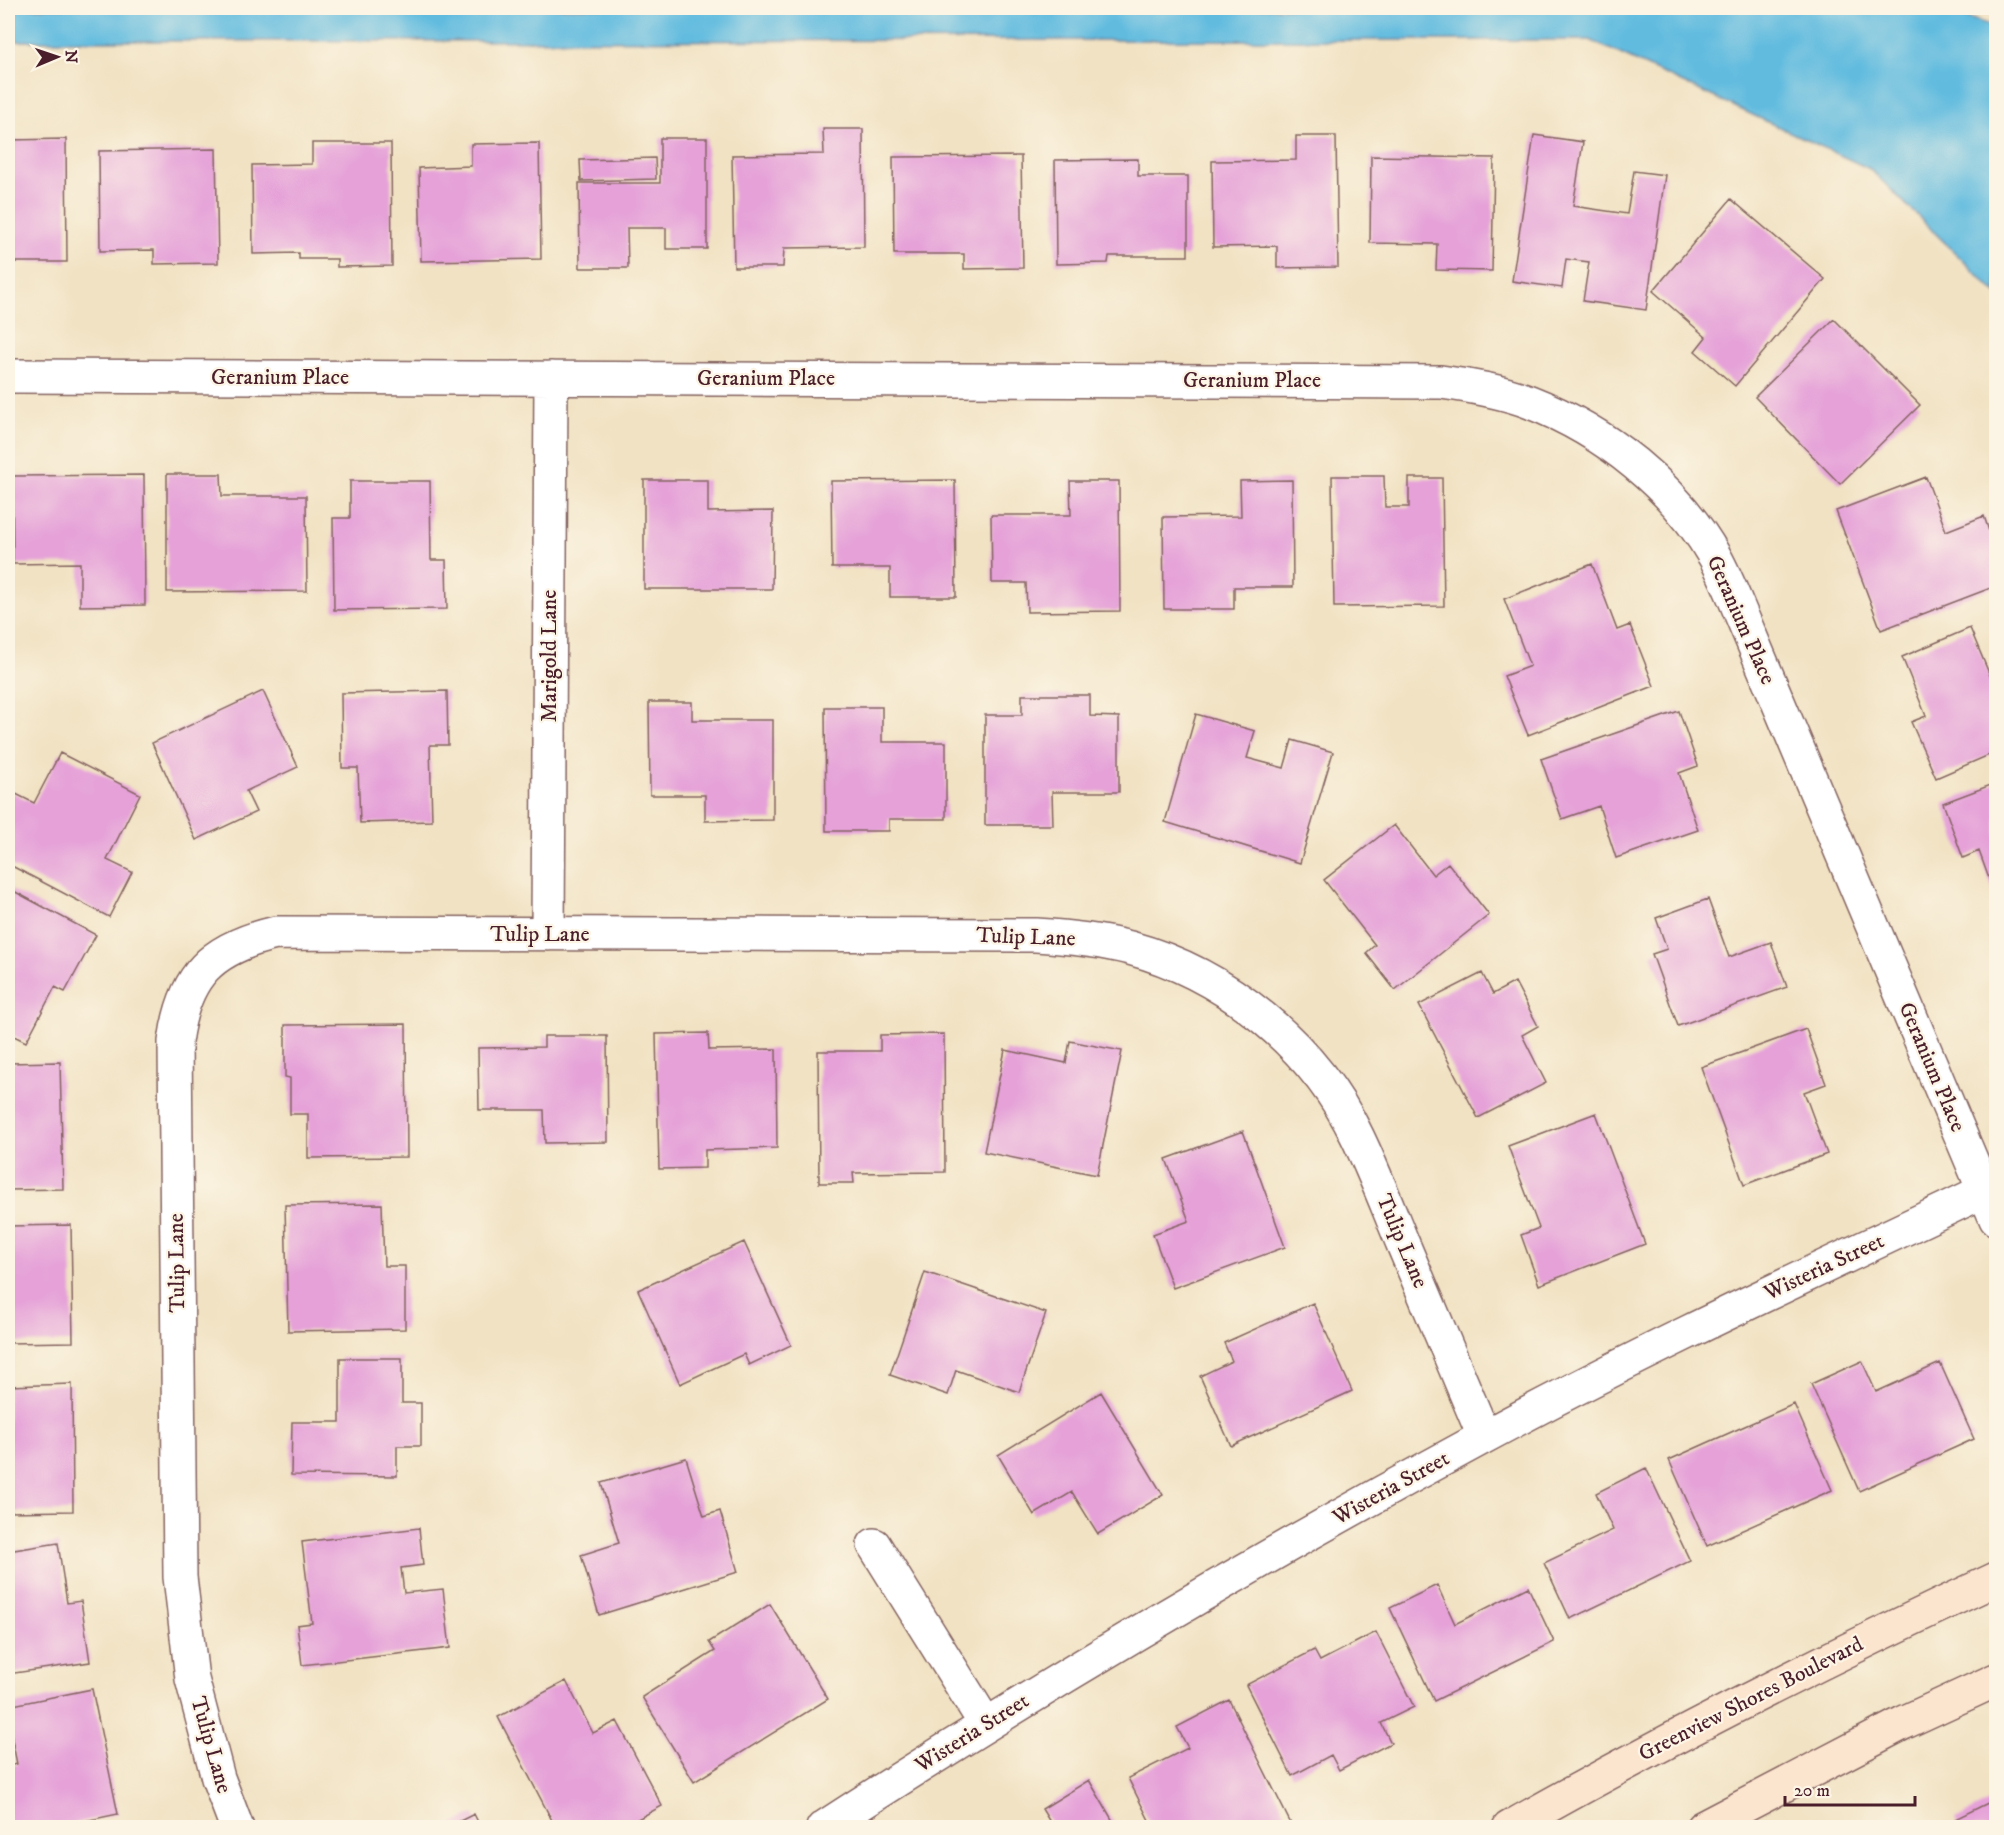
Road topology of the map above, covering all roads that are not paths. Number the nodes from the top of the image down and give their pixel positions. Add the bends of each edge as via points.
1 (8, 376) edge
2 (550, 378) junction
3 (548, 934) junction
4 (1990, 1205) edge
5 (1484, 1436) junction
6 (874, 1545) dead end
7 (1996, 1579) edge
8 (1996, 1680) edge
9 (985, 1723) junction
10 (237, 1827) edge
11 (823, 1827) edge
12 (1509, 1827) edge
13 (1702, 1827) edge

1 - 2 street, Geranium Place
2 - 3 street, Marigold Lane
2 - 4 street, Geranium Place via 1441,382 1528,401 1582,426 1637,464 1679,507 1714,556 1742,614
3 - 5 street, Tulip Lane via 1047,936 1130,948 1187,969 1239,999 1286,1037 1325,1083 1357,1135
3 - 10 street, Tulip Lane via 276,933 244,940 216,957 193,982 179,1011 175,1054 180,1577 192,1679 218,1778
4 - 5 street, Wisteria Street via 1715,1319
5 - 9 street, Wisteria Street via 1224,1580
6 - 9 street
7 - 12 street, Greenview Shores Boulevard via 1857,1644
8 - 13 street via 1903,1723
9 - 11 street, Wisteria Street

